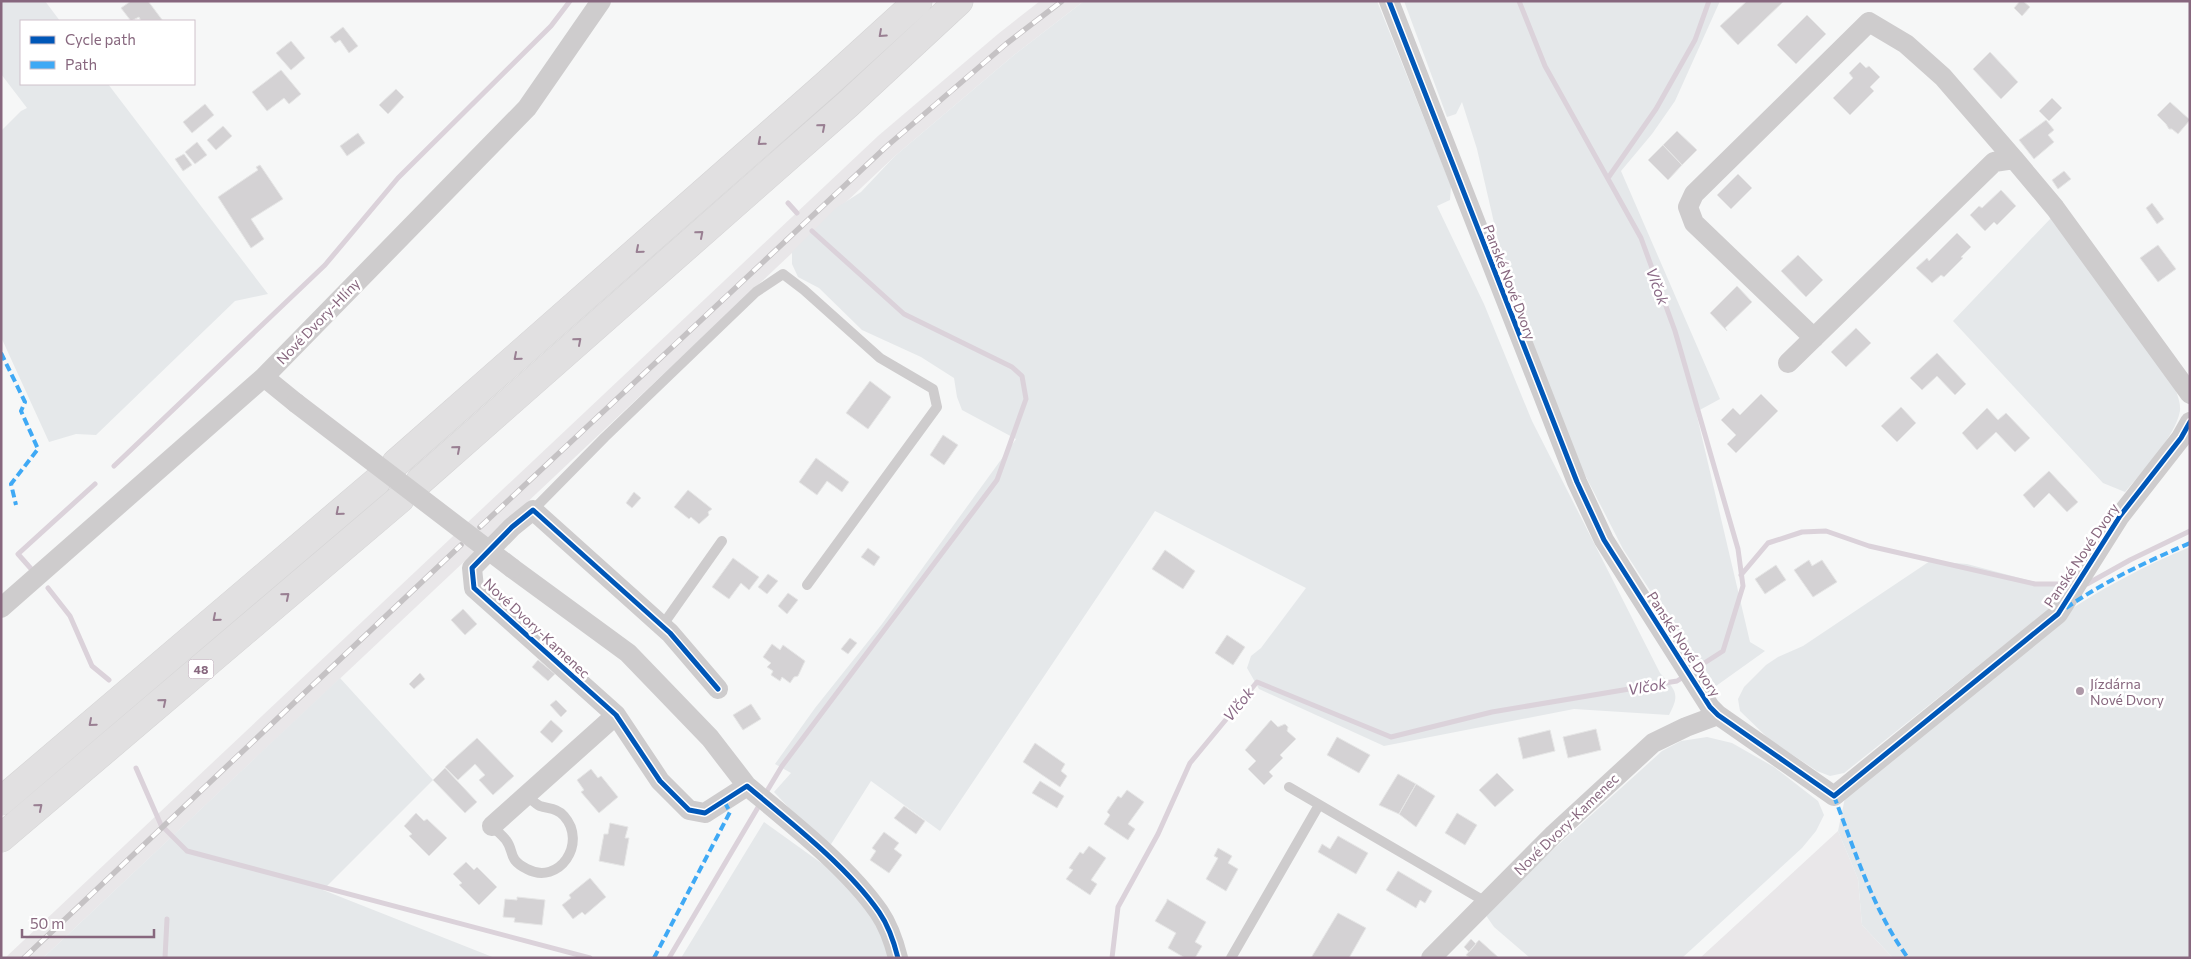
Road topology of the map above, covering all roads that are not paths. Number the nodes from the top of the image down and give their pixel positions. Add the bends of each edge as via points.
1 (601, 1) edge
2 (918, 1) edge
3 (959, 1) edge
4 (1389, 1) edge
5 (2014, 159) junction
6 (1814, 338) junction
7 (1788, 363) dead end
8 (264, 377) junction
9 (2190, 394) edge
10 (2190, 422) edge
11 (420, 481) dead end
12 (400, 499) dead end
13 (533, 510) junction
14 (722, 541) dead end
15 (808, 585) dead end
16 (1, 608) edge
17 (662, 626) junction
18 (718, 689) dead end
19 (1718, 714) junction
20 (616, 715) junction
21 (1289, 787) dead end
22 (750, 789) junction
23 (526, 794) junction
24 (1, 801) edge
25 (1319, 805) junction
26 (492, 826) joint
27 (1, 838) edge
28 (1486, 902) junction
29 (898, 958) edge
30 (1231, 958) edge
31 (1432, 958) edge

1 - 8 street, Nové Dvory-Hlíny via 527,108
2 -> 24 highway, 48 via 386,472
11 -> 3 highway via 848,104
4 - 19 street, Panské Nové Dvory via 1577,482 1604,540
5 - 6 street via 1994,162
5 - 6 street via 1944,77 1906,44 1869,22 1694,194 1688,207 1694,223
5 - 9 street via 2055,208
6 - 7 street
8 - 16 street, Nové Dvory-Hlíny
8 - 22 street, Nové Dvory-Kamenec, bridge via 628,653 710,738
10 - 19 street, Panské Nové Dvory via 2120,516 2058,614 1834,796
27 -> 12 highway, 48
13 - 15 lane via 756,292 782,274 880,358 933,389 937,407
13 - 17 street
13 - 20 street, Nové Dvory-Kamenec via 472,568 474,588
14 - 17 lane
17 - 18 street
19 - 28 street, Nové Dvory-Kamenec via 1653,743
20 - 22 street, Nové Dvory-Kamenec via 660,781 689,810 704,813
20 - 23 street
21 - 25 lane
22 - 29 street via 858,885 880,914
23 - 26 street
23 - 26 lane via 539,806 563,814 571,825 574,837 572,850 565,862 555,870 529,871 518,864 510,854 507,841
25 - 28 lane
25 - 30 lane
28 - 31 street, Nové Dvory-Kamenec

